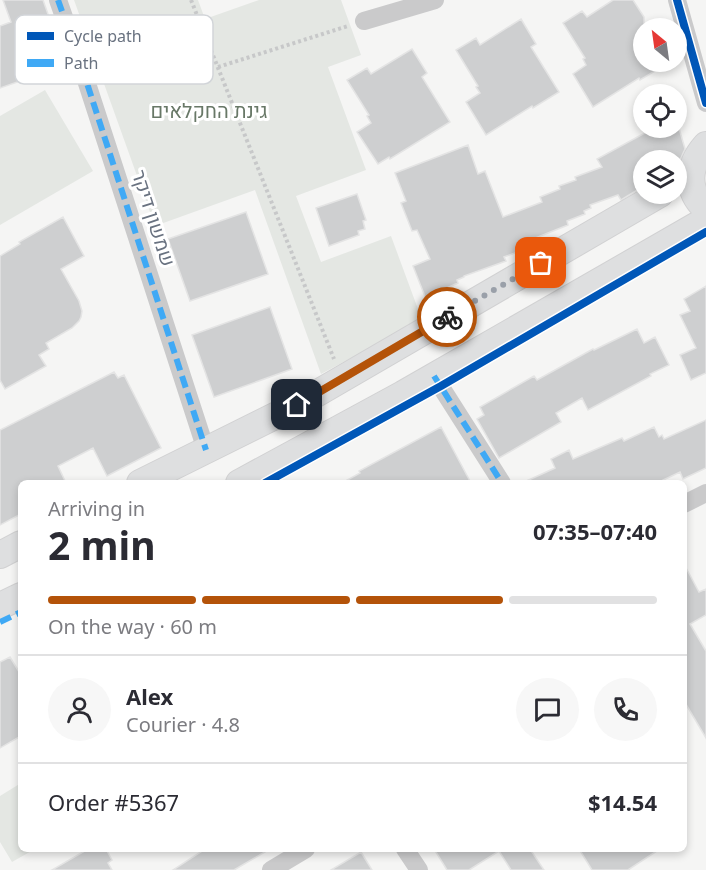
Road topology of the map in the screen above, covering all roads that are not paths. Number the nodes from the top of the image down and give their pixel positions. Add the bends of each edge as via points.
1 (58, 0) edge
2 (435, 0) edge
3 (677, 0) edge
4 (63, 15) edge
5 (364, 21) road end
6 (87, 84) edge
7 (706, 103) edge
8 (706, 145) edge
9 (687, 176) edge
10 (687, 181) edge
11 (643, 204) edge
12 (706, 209) edge
13 (706, 220) edge
14 (434, 376) junction
15 (206, 450) junction
16 (146, 480) edge
17 (244, 480) edge
18 (500, 480) edge
19 (706, 494) edge
20 (687, 503) edge
21 (18, 546) edge
22 (0, 555) edge
23 (18, 597) edge
24 (0, 606) edge
25 (301, 852) edge
26 (407, 852) edge
27 (271, 870) edge
28 (419, 870) edge

1 - 4 street, שמשון דיקר
2 - 5 street
3 - 7 street
6 - 15 street, שמשון דיקר
8 - 9 main road
10 - 12 main road via 692,183 695,196
11 - 15 main road via 297,405
13 - 14 main road
14 - 17 main road
14 - 18 street
15 - 16 main road
19 - 20 street
21 - 22 main road
23 - 24 main road
25 - 27 street
26 - 28 street

